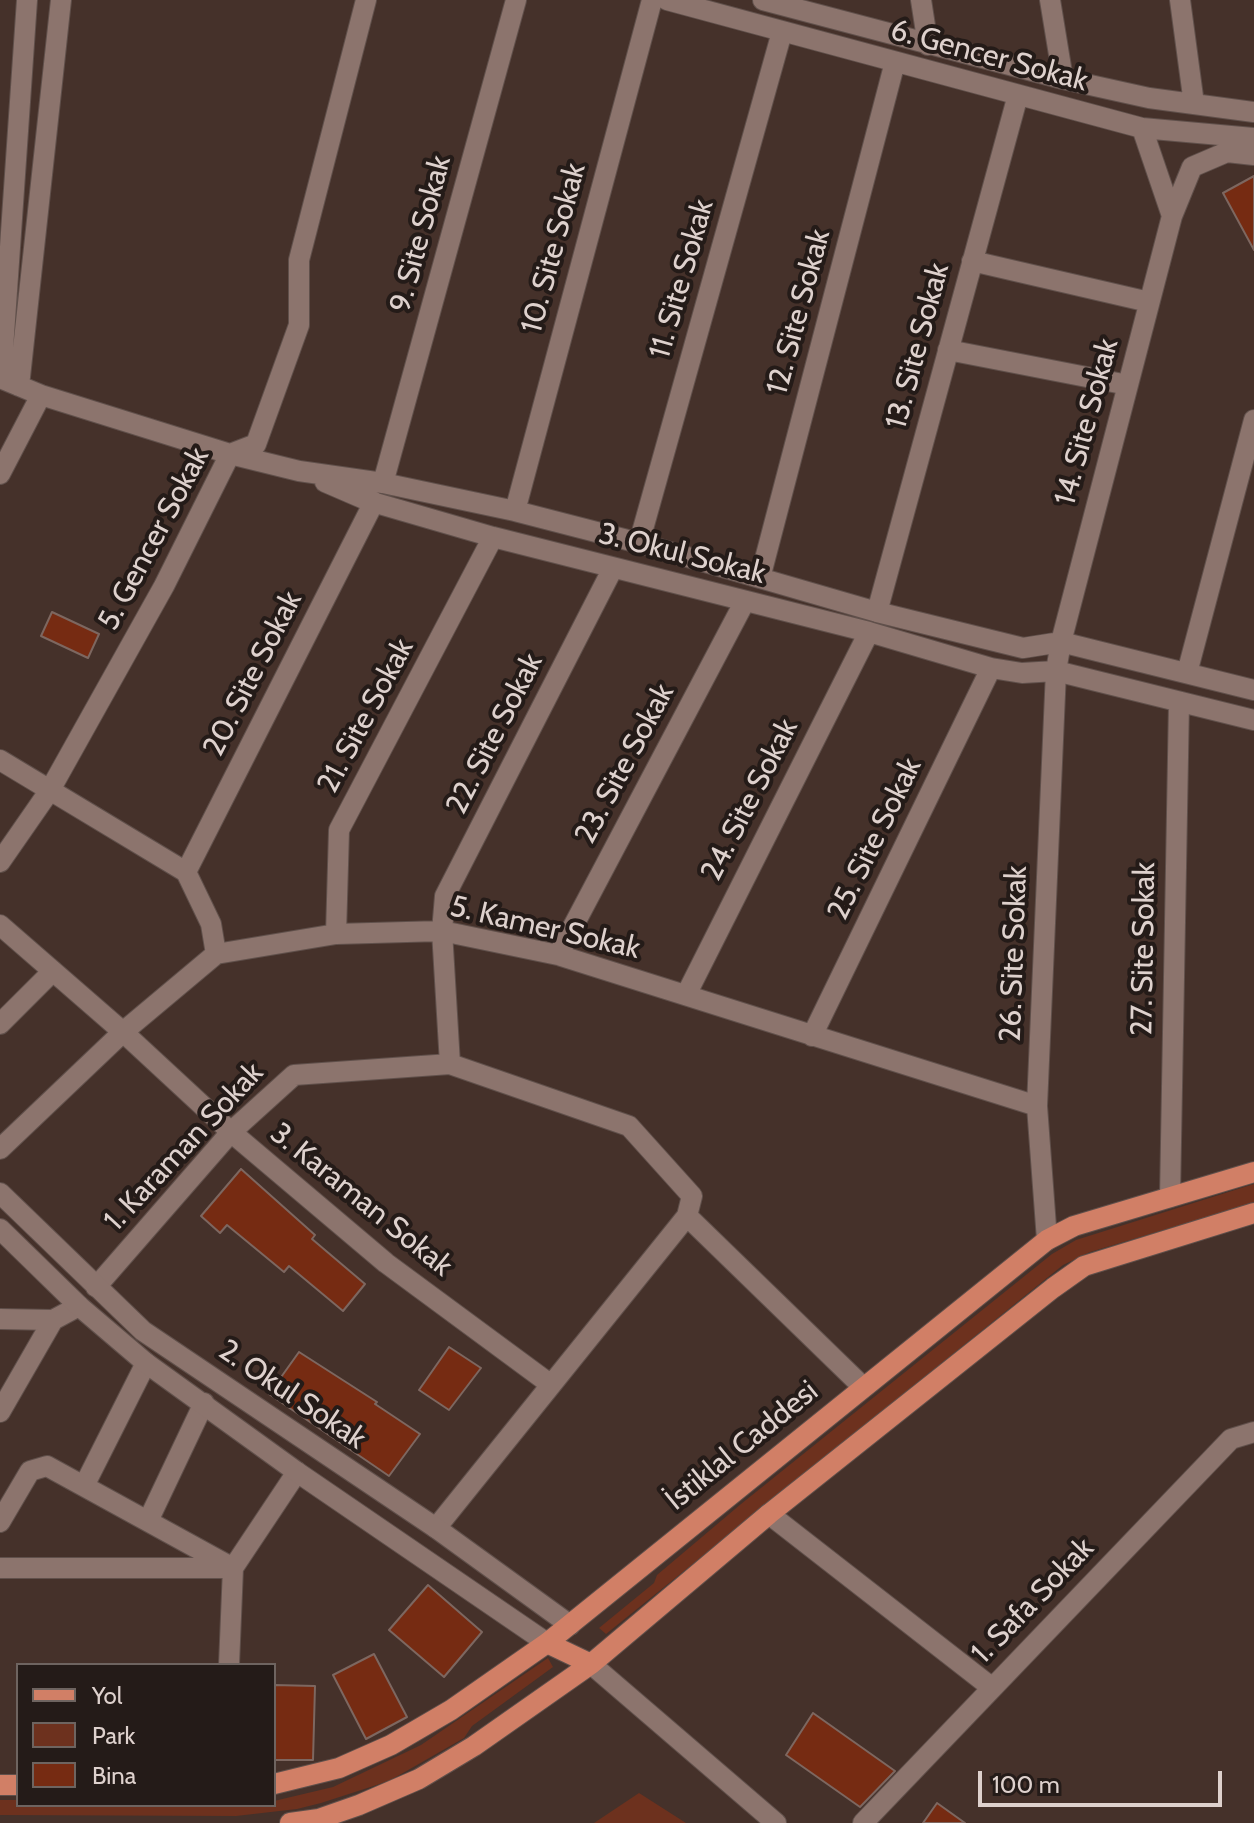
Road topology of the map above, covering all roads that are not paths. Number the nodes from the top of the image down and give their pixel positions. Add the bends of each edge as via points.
1 (27, 0) edge
2 (61, 0) edge
3 (366, 0) edge
4 (516, 0) edge
5 (652, 0) edge
6 (667, 0) edge
7 (763, 0) edge
8 (921, 0) edge
9 (1050, 0) edge
10 (1180, 0) edge
11 (791, 4) edge
12 (782, 32) junction
13 (928, 45) junction
14 (895, 62) junction
15 (1063, 79) junction
16 (21, 88) junction
17 (0, 89) edge
18 (1018, 95) junction
19 (1194, 104) junction
20 (1254, 112) edge
21 (1142, 128) junction
22 (1254, 138) edge
23 (1222, 144) junction
24 (1254, 155) edge
25 (1172, 216) junction
26 (972, 261) junction
27 (1149, 302) junction
28 (948, 350) junction
29 (7, 381) edge
30 (1128, 385) junction
31 (41, 395) junction
32 (1254, 420) edge
33 (230, 454) junction
34 (299, 471) junction
35 (0, 474) edge
36 (383, 483) junction
37 (374, 502) junction
38 (515, 511) junction
39 (493, 537) junction
40 (639, 543) junction
41 (613, 568) junction
42 (760, 578) junction
43 (745, 601) junction
44 (877, 612) junction
45 (869, 632) junction
46 (1061, 642) junction
47 (991, 668) junction
48 (1056, 671) junction
49 (1187, 673) junction
50 (1254, 690) edge
51 (1179, 702) junction
52 (1254, 720) edge
53 (0, 760) edge
54 (50, 790) junction
55 (0, 862) edge
56 (186, 872) junction
57 (0, 925) edge
58 (442, 931) junction
59 (336, 934) junction
60 (216, 954) junction
61 (558, 955) junction
62 (53, 971) junction
63 (686, 995) junction
64 (0, 1024) edge
65 (123, 1032) junction
66 (812, 1036) junction
67 (450, 1064) junction
68 (1037, 1106) junction
69 (231, 1132) junction
70 (0, 1149) edge
71 (1254, 1172) edge
72 (0, 1193) edge
73 (1170, 1197) junction
74 (1254, 1213) edge
75 (687, 1216) junction
76 (0, 1229) edge
77 (1047, 1240) junction
78 (96, 1287) junction
79 (79, 1306) junction
80 (0, 1319) edge
81 (53, 1320) junction
82 (146, 1363) junction
83 (550, 1384) junction
84 (863, 1387) junction
85 (204, 1403) junction
86 (0, 1412) edge
87 (1254, 1432) edge
88 (297, 1472) junction
89 (84, 1486) junction
90 (769, 1514) junction
91 (148, 1521) junction
92 (0, 1522) edge
93 (436, 1528) junction
94 (417, 1553) junction
95 (0, 1568) edge
96 (233, 1568) junction
97 (570, 1625) junction
98 (547, 1643) junction
99 (229, 1663) edge
100 (591, 1664) junction
101 (991, 1687) junction
102 (276, 1784) edge
103 (290, 1823) edge
104 (776, 1823) edge
105 (863, 1823) edge

1 - 16 street
2 - 29 street
3 - 33 street, 5. Gencer Sokak via 299,260 299,325 256,444
4 - 36 street, 9. Site Sokak
5 - 38 street, 10. Site Sokak
6 - 12 street, 6. Gencer Sokak
7 - 11 street, 6. Gencer Sokak
8 - 13 street
9 - 15 street
10 - 19 street
11 - 13 street, 6. Gencer Sokak
12 - 14 street, 6. Gencer Sokak
12 - 40 street, 11. Site Sokak
13 - 15 street, 6. Gencer Sokak
14 - 18 street, 6. Gencer Sokak
14 - 42 street, 12. Site Sokak
15 - 19 street, 6. Gencer Sokak
16 - 17 street
16 - 29 street
18 - 21 street, 6. Gencer Sokak
18 - 26 street, 13. Site Sokak
19 - 20 street, 6. Gencer Sokak
21 - 23 street, 6. Gencer Sokak
21 - 25 street
22 - 23 street, 6. Gencer Sokak
23 - 24 street
23 - 25 street, 14. Site Sokak via 1192,167
25 - 27 street, 14. Site Sokak
26 - 27 street
26 - 28 street, 13. Site Sokak
27 - 30 street, 14. Site Sokak
28 - 30 street
28 - 44 street, 13. Site Sokak
29 - 31 street, 3. Okul Sokak
30 - 46 street, 14. Site Sokak
31 - 33 street, 3. Okul Sokak
31 - 35 street
32 - 49 street
33 - 34 street, 3. Okul Sokak
33 - 54 street, 5. Gencer Sokak via 164,586
34 - 36 street, 3. Okul Sokak
34 - 37 street, 3. Okul Sokak
36 - 38 street, 3. Okul Sokak
37 - 39 street, 3. Okul Sokak
37 - 56 street, 20. Site Sokak
38 - 40 street, 3. Okul Sokak
39 - 41 street, 3. Okul Sokak
39 - 59 street, 21. Site Sokak via 339,830
40 - 42 street, 3. Okul Sokak
41 - 43 street, 3. Okul Sokak
41 - 58 street, 22. Site Sokak via 445,896
42 - 44 street, 3. Okul Sokak
43 - 45 street, 3. Okul Sokak
43 - 61 street, 23. Site Sokak
44 - 46 street, 3. Okul Sokak via 1023,648
45 - 47 street, 3. Okul Sokak
45 - 63 street, 24. Site Sokak
46 - 48 street, 14. Site Sokak
46 - 49 street
47 - 48 street, 3. Okul Sokak
47 - 66 street, 25. Site Sokak
48 - 51 street, 3. Okul Sokak
48 - 68 street, 26. Site Sokak
49 - 50 street
51 - 52 street, 3. Okul Sokak
51 - 73 street, 27. Site Sokak
53 - 54 street
54 - 55 street, 5. Gencer Sokak
54 - 56 street
56 - 60 street via 211,924
57 - 62 street, 3. Karaman Sokak
58 - 59 street, 5. Kamer Sokak
58 - 61 street, 5. Kamer Sokak
58 - 67 street, 22. Site Sokak
59 - 60 street, 5. Kamer Sokak
60 - 65 street
61 - 63 street, 5. Kamer Sokak
62 - 64 street
62 - 65 street, 3. Karaman Sokak
63 - 66 street, 5. Kamer Sokak
65 - 69 street, 3. Karaman Sokak
65 - 70 street
66 - 68 street, 5. Kamer Sokak
67 - 69 street, 1. Karaman Sokak via 294,1075
67 - 75 street, 1. Karaman Sokak via 629,1126 692,1196
68 - 77 street, 26. Site Sokak
69 - 78 street, 1. Karaman Sokak
69 - 83 street, 3. Karaman Sokak via 386,1263
71 - 73 main road, İstiklal Caddesi
72 - 78 street, 2. Okul Sokak
73 - 77 main road, İstiklal Caddesi via 1074,1226
74 - 90 main road via 1084,1266
75 - 83 street
75 - 84 street
76 - 79 street, 2. Okul Sokak
77 - 84 main road, İstiklal Caddesi
78 - 79 street, 1. Karaman Sokak
78 - 93 street, 2. Okul Sokak via 143,1331
79 - 81 street, 1. Karaman Sokak
79 - 82 street, 2. Okul Sokak
80 - 81 street
81 - 86 street
82 - 85 street, 2. Okul Sokak
82 - 89 street
83 - 93 street
84 - 97 main road, İstiklal Caddesi
85 - 88 street, 2. Okul Sokak
85 - 91 street
87 - 101 street, 1. Safa Sokak via 1231,1439
88 - 94 street, 2. Okul Sokak
88 - 96 street
89 - 91 street
89 - 92 street via 47,1466 30,1471
90 - 100 main road
90 - 101 street
91 - 96 street
93 - 94 street
93 - 97 street, 2. Okul Sokak
94 - 98 street, 2. Okul Sokak
95 - 96 street
96 - 99 street
97 - 98 main road, İstiklal Caddesi
97 - 100 main road
98 - 100 main road
98 - 102 main road, İstiklal Caddesi via 391,1745 339,1768
100 - 103 main road via 419,1779 319,1819
100 - 104 street
101 - 105 street, 1. Safa Sokak

